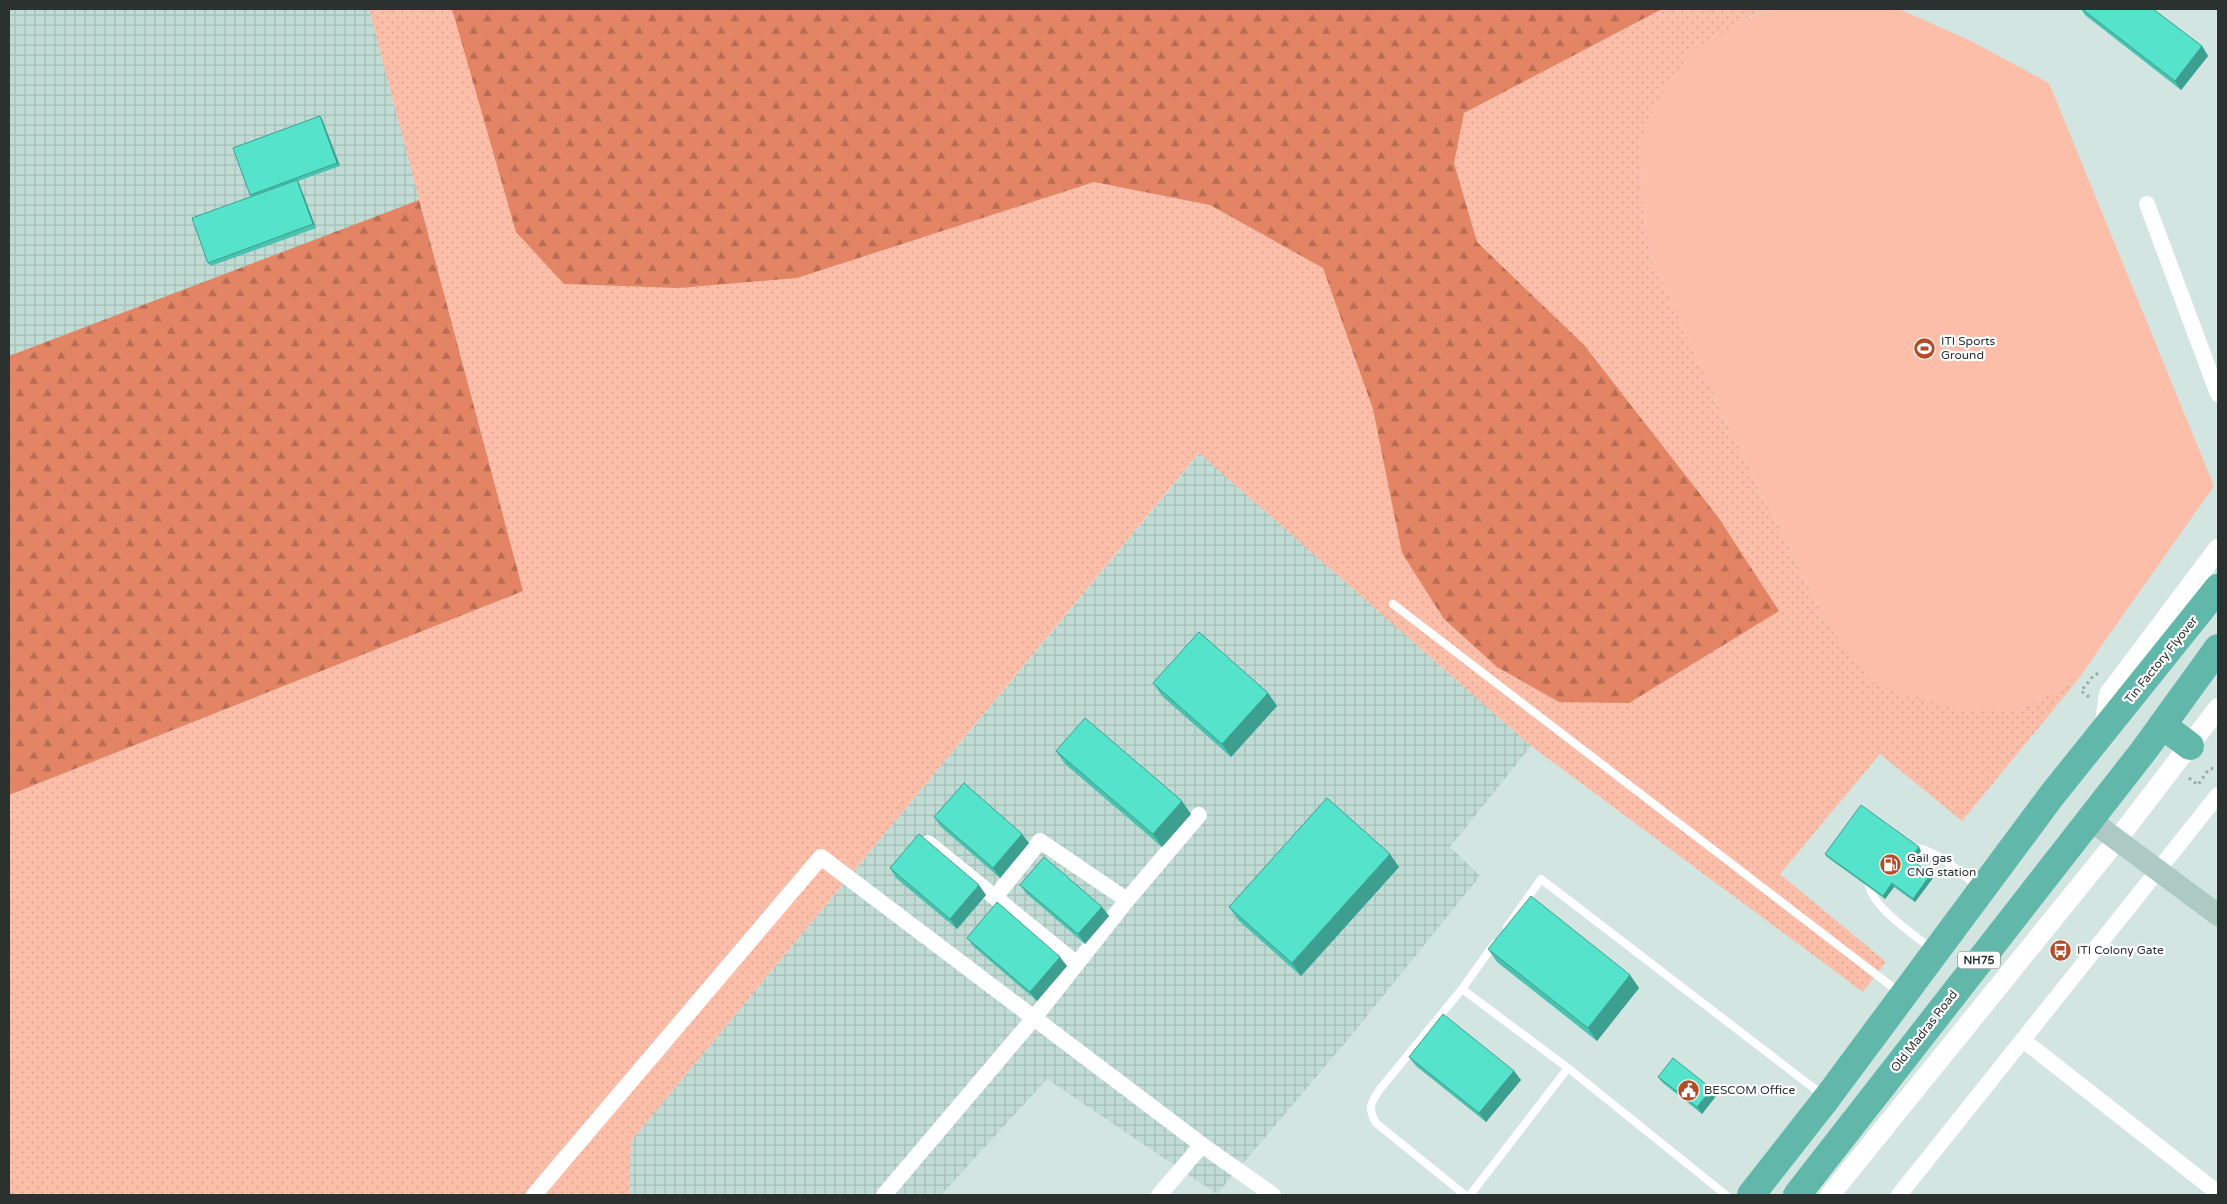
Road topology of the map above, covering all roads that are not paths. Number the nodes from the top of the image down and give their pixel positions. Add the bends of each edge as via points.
1 (2147, 204) dead end
2 (2218, 394) edge
3 (2218, 549) edge
4 (2218, 588) edge
5 (1393, 604) dead end
6 (2218, 648) edge
7 (2218, 708) edge
8 (2162, 725) junction
9 (2104, 732) junction
10 (2190, 746) junction
11 (2218, 795) edge
12 (1199, 815) dead end
13 (2089, 819) junction
14 (2118, 840) junction
15 (926, 841) edge
16 (1898, 846) edge
17 (2159, 870) junction
18 (1870, 876) edge
19 (1981, 890) junction
20 (996, 896) junction
21 (1127, 900) junction
22 (2218, 915) edge
23 (1935, 952) junction
24 (1076, 964) junction
25 (1462, 989) junction
26 (1903, 995) junction
27 (1034, 1018) junction
28 (2022, 1040) junction
29 (1568, 1068) junction
30 (1827, 1098) junction
31 (1202, 1145) junction
32 (1908, 1192) edge
33 (2218, 1193) edge
34 (534, 1195) edge
35 (884, 1195) edge
36 (1159, 1195) edge
37 (1273, 1195) edge
38 (1465, 1195) edge
39 (1470, 1195) edge
40 (1726, 1195) edge
41 (1751, 1195) edge
42 (1797, 1195) edge
43 (1830, 1195) edge

1 - 2 street
3 - 9 street via 2110,694
4 - 9 highway, Tin Factory Flyover / NH75
5 - 26 lane
6 - 8 highway, NH75
7 - 10 street
8 - 10 highway
8 - 13 highway, Old Madras Road / NH75
9 - 19 highway, NH75
10 - 14 street
11 - 17 street
12 - 21 street
13 - 14 main road
13 - 42 highway, Old Madras Road / NH75
14 - 17 main road
14 - 43 street
15 - 20 street
16 - 19 lane via 1919,848 1939,856
17 - 22 main road
17 - 28 street
18 - 23 lane via 1869,884 1876,904
19 - 23 highway, NH75
20 - 21 street via 1040,841
20 - 24 street
21 - 24 street
23 - 26 highway, NH75
24 - 27 street
25 - 29 lane
25 - 30 lane via 1541,879
25 - 38 lane via 1380,1089 1369,1110 1376,1123
26 - 30 highway, NH75
27 - 31 street
27 - 34 street via 821,857
27 - 35 street
28 - 32 street
28 - 33 street
29 - 39 lane
29 - 40 lane
30 - 41 highway, NH75
31 - 36 street
31 - 37 street

